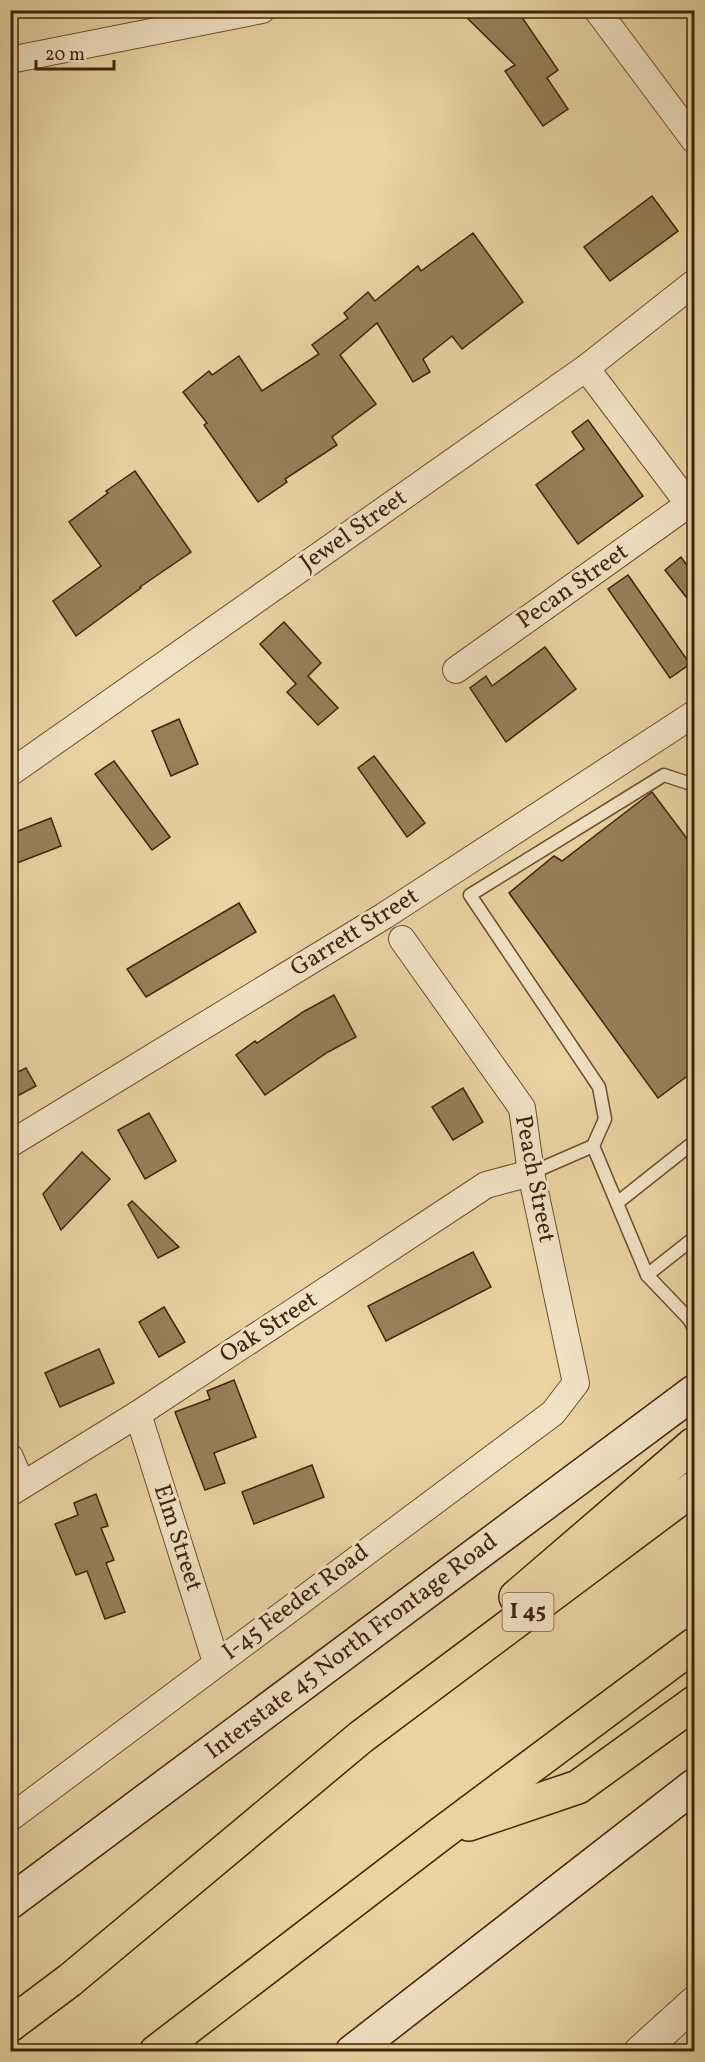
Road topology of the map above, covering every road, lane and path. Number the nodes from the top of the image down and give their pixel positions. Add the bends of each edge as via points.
1 (262, 10) edge
2 (597, 10) edge
3 (10, 60) edge
4 (694, 140) edge
5 (694, 283) edge
6 (585, 368) junction
7 (692, 508) edge
8 (456, 670) dead end
9 (694, 714) edge
10 (10, 773) edge
11 (694, 785) edge
12 (402, 939) dead end
13 (694, 1142) edge
14 (10, 1144) edge
15 (593, 1146) junction
16 (531, 1173) junction
17 (617, 1203) junction
18 (694, 1238) edge
19 (647, 1275) junction
20 (694, 1328) edge
21 (576, 1383) joint
22 (694, 1392) edge
23 (138, 1414) junction
24 (694, 1444) edge
25 (10, 1457) edge
26 (694, 1488) edge
27 (16, 1489) edge
28 (694, 1645) edge
29 (216, 1662) junction
30 (694, 1703) edge
31 (361, 1737) junction
32 (694, 1786) edge
33 (10, 1818) edge
34 (442, 1833) junction
35 (10, 1902) edge
36 (694, 2003) edge
37 (10, 2025) edge
38 (156, 2052) edge
39 (352, 2052) edge
40 (640, 2052) edge

1 - 3 street
2 - 4 street
5 - 6 street, Jewel Street
6 - 7 street
6 - 10 street, Jewel Street
7 - 8 street, Pecan Street
9 - 14 street, Garrett Street via 384,916
11 - 15 lane via 664,775 470,895 599,1087 605,1119
12 - 16 street, Peach Street via 522,1108
13 - 17 lane
15 - 16 lane
15 - 17 lane
16 - 21 street, Peach Street
16 - 23 street, Oak Street via 486,1185
17 - 19 lane
18 - 19 lane
19 - 20 lane
21 - 29 street, I-45 Feeder Road via 553,1413
22 - 35 main road, Interstate 45 North Frontage Road
23 - 27 street, Oak Street
23 - 29 street, Elm Street
24 - 31 highway via 464,1641
25 - 27 street
26 - 31 highway, I 45
28 - 34 highway
29 - 33 street, I-45 Feeder Road
30 - 34 highway via 578,1787
31 - 37 highway, I 45 via 70,1980
32 - 39 main road
34 - 38 highway
36 - 40 street

